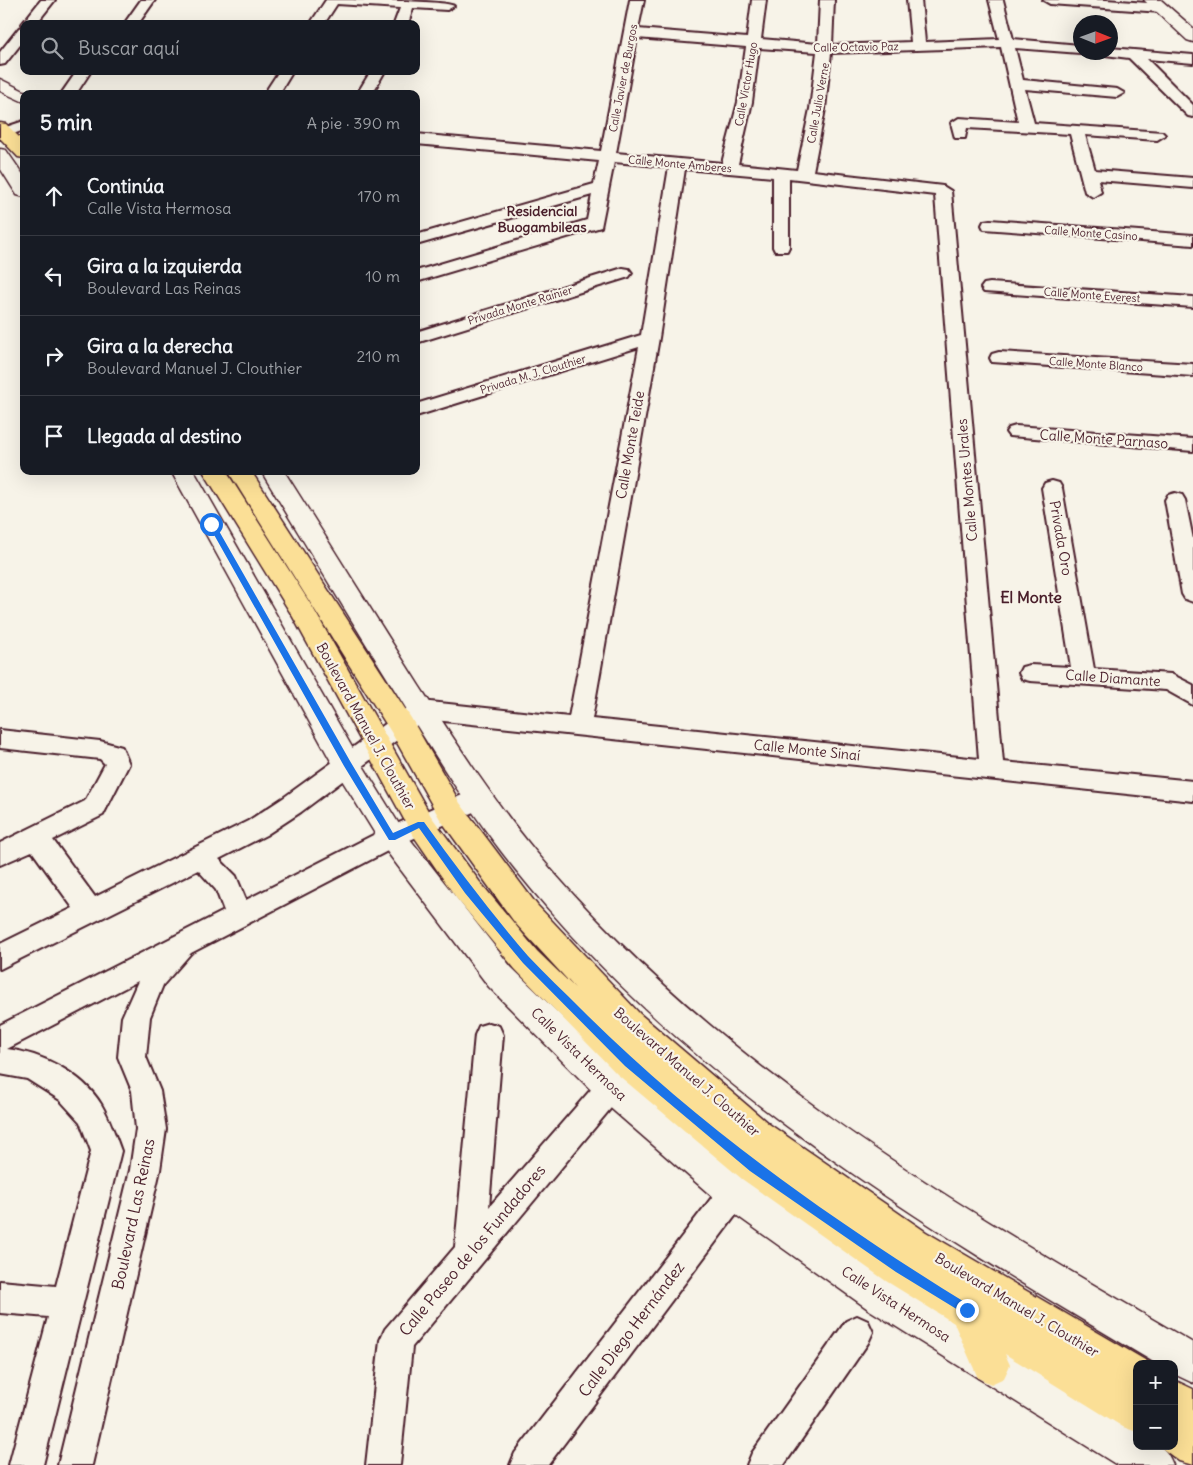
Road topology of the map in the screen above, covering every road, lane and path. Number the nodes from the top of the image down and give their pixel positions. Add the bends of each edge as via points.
1 (48, 0) edge
2 (637, 0) edge
3 (759, 0) edge
4 (827, 0) edge
5 (914, 0) edge
6 (996, 0) edge
7 (1050, 0) edge
8 (408, 4) junction
9 (1157, 4) edge
10 (138, 5) edge
11 (446, 6) dead end
12 (33, 20) edge
13 (122, 20) edge
14 (132, 20) edge
15 (320, 20) edge
16 (402, 20) edge
17 (632, 33) junction
18 (20, 36) edge
19 (1193, 37) edge
20 (754, 43) junction
21 (1007, 43) junction
22 (918, 46) junction
23 (1073, 48) edge
24 (826, 49) junction
25 (1118, 53) edge
26 (1132, 54) junction
27 (1193, 59) edge
28 (0, 61) edge
29 (81, 75) edge
30 (94, 75) edge
31 (283, 75) edge
32 (376, 75) edge
33 (0, 84) edge
34 (1017, 84) junction
35 (71, 90) edge
36 (84, 90) edge
37 (274, 90) edge
38 (366, 90) edge
39 (1117, 93) dead end
40 (20, 95) edge
41 (1193, 113) edge
42 (12, 124) edge
43 (1027, 127) junction
44 (1076, 130) junction
45 (960, 135) dead end
46 (1157, 135) dead end
47 (420, 140) edge
48 (20, 143) edge
49 (0, 154) edge
50 (607, 157) junction
51 (678, 163) junction
52 (729, 168) junction
53 (781, 173) junction
54 (1088, 174) junction
55 (804, 175) junction
56 (1193, 183) edge
57 (20, 185) edge
58 (602, 187) junction
59 (943, 191) joint
60 (1093, 192) dead end
61 (990, 225) dead end
62 (420, 239) edge
63 (1193, 240) edge
64 (781, 247) dead end
65 (624, 273) dead end
66 (420, 276) edge
67 (990, 288) dead end
68 (1193, 302) edge
69 (420, 337) edge
70 (650, 338) junction
71 (999, 358) dead end
72 (1193, 370) edge
73 (420, 409) edge
74 (1016, 432) dead end
75 (1193, 445) edge
76 (184, 475) edge
77 (217, 475) edge
78 (242, 475) edge
79 (274, 475) edge
80 (1052, 488) dead end
81 (1175, 500) dead end
82 (1193, 594) edge
83 (1030, 673) dead end
84 (1084, 676) junction
85 (1193, 696) edge
86 (411, 718) junction
87 (579, 727) junction
88 (0, 739) edge
89 (375, 744) junction
90 (347, 764) junction
91 (992, 770) junction
92 (1193, 791) edge
93 (478, 799) junction
94 (450, 811) junction
95 (421, 824) junction
96 (36, 837) junction
97 (392, 837) junction
98 (0, 855) edge
99 (201, 856) junction
100 (91, 912) junction
101 (239, 916) junction
102 (182, 945) junction
103 (0, 957) edge
104 (489, 1035) dead end
105 (0, 1039) edge
106 (0, 1061) edge
107 (611, 1087) junction
108 (734, 1193) junction
109 (470, 1252) junction
110 (1026, 1265) junction
111 (0, 1297) edge
112 (1011, 1301) junction
113 (68, 1303) junction
114 (967, 1310) junction
115 (857, 1332) dead end
116 (991, 1364) junction
117 (1193, 1364) edge
118 (1133, 1374) edge
119 (1178, 1401) edge
120 (1193, 1410) edge
121 (1133, 1411) edge
122 (1178, 1438) edge
123 (1193, 1447) edge
124 (26, 1465) edge
125 (75, 1465) edge
126 (383, 1465) edge
127 (527, 1465) edge
128 (764, 1465) edge
129 (1154, 1465) edge

1 - 12 street
2 - 17 street, Calle Javier de Burgos
3 - 20 street, Calle Víctor Hugo
4 - 24 street, Calle Julio Verne
5 - 22 street
6 - 21 street
7 - 9 street
8 - 11 street
8 - 15 street via 333,0
8 - 16 street
9 - 19 street
10 - 13 street
10 - 14 street
17 - 20 street, Calle Octavio Paz
17 - 50 street, Calle Javier de Burgos
18 - 28 street
20 - 24 street, Calle Octavio Paz
20 - 52 street, Calle Víctor Hugo via 745,102
21 - 22 street, Calle Octavio Paz
21 - 23 street, Calle Octavio Paz
21 - 34 street
22 - 24 street, Calle Octavio Paz
24 - 55 street, Calle Julio Verne via 819,108
25 - 26 street
26 - 27 street
26 - 41 street
29 - 35 street
30 - 36 street
31 - 37 street
32 - 38 street
33 - 40 street
34 - 39 street
34 - 43 street
42 - 48 main road
43 - 44 street
43 - 45 street via 959,122
44 - 46 street
44 - 54 street
47 - 50 street, Calle Monte Amberes
49 - 57 street
50 - 51 street, Calle Monte Amberes
50 - 58 street, Calle Javier de Burgos
51 - 52 street, Calle Monte Amberes
51 - 70 street, Calle Monte Teide
52 - 53 street, Calle Monte Amberes
53 - 55 street, Calle Monte Amberes
53 - 64 street
54 - 56 street
54 - 60 street
55 - 59 street, Calle Monte Amberes
58 - 62 street
58 - 66 street, Calle Javier de Burgos via 595,223
59 - 91 street, Calle Montes Urales
61 - 63 street, Calle Monte Casino
65 - 69 street, Privada Monte Rainier
67 - 68 street, Calle Monte Everest
70 - 73 street, Privada M. J. Clouthier
70 - 87 street, Calle Monte Teide
71 - 72 street, Calle Monte Blanco
74 - 75 street, Calle Monte Parnaso
76 - 90 street, Calle Vista Hermosa
77 - 89 main road, Boulevard Manuel J. Clouthier via 304,614
78 - 86 main road, Boulevard Manuel J. Clouthier
79 - 86 street
80 - 84 street, Privada Oro
81 - 82 street
83 - 84 street, Calle Diamante
84 - 85 street, Calle Diamante via 1171,682
86 - 87 street, Calle Monte Sinaí
86 - 89 street
86 - 93 street
86 - 94 main road, Boulevard Manuel J. Clouthier
87 - 91 street, Calle Monte Sinaí
88 - 96 street via 100,750 112,754 117,764 94,808
89 - 90 street
89 - 95 main road, Boulevard Manuel J. Clouthier
90 - 97 street, Calle Vista Hermosa
90 - 99 street via 264,823
91 - 92 street, Calle Monte Sinaí
93 - 94 street, Boulevard Las Reinas
93 - 110 street via 528,863 590,933 663,1004 747,1076 843,1148
94 - 95 street, Boulevard Las Reinas
94 - 112 main road, Boulevard Manuel J. Clouthier via 526,914 629,1024 757,1135 913,1244
95 - 97 street, Boulevard Las Reinas
95 - 114 main road, Boulevard Manuel J. Clouthier via 468,890 526,960 629,1063 754,1168 899,1268
96 - 98 street
96 - 100 street
97 - 101 street, Boulevard Las Reinas
97 - 107 street, Calle Vista Hermosa via 500,977
99 - 100 street
99 - 101 street via 226,884
100 - 103 street
101 - 102 street, Boulevard Las Reinas
102 - 105 street, Boulevard Las Reinas
102 - 125 street, Boulevard Las Reinas via 153,978 136,1017 132,1057 146,1091 151,1128 148,1153
104 - 109 street
106 - 113 street via 11,1061 55,1078 88,1108 106,1151
107 - 108 street, Calle Vista Hermosa
107 - 109 street, Calle Paseo de los Fundadores
108 - 116 street, Calle Vista Hermosa via 881,1296
108 - 127 street, Calle Diego Hernández
109 - 126 street, Calle Paseo de los Fundadores via 396,1340
110 - 112 street
110 - 117 street
111 - 113 street
112 - 118 main road, Boulevard Manuel J. Clouthier
113 - 124 street
114 - 116 main road
114 - 121 main road, Boulevard Manuel J. Clouthier
115 - 128 street
116 - 129 street, Calle Vista Hermosa
119 - 120 main road
122 - 123 main road

